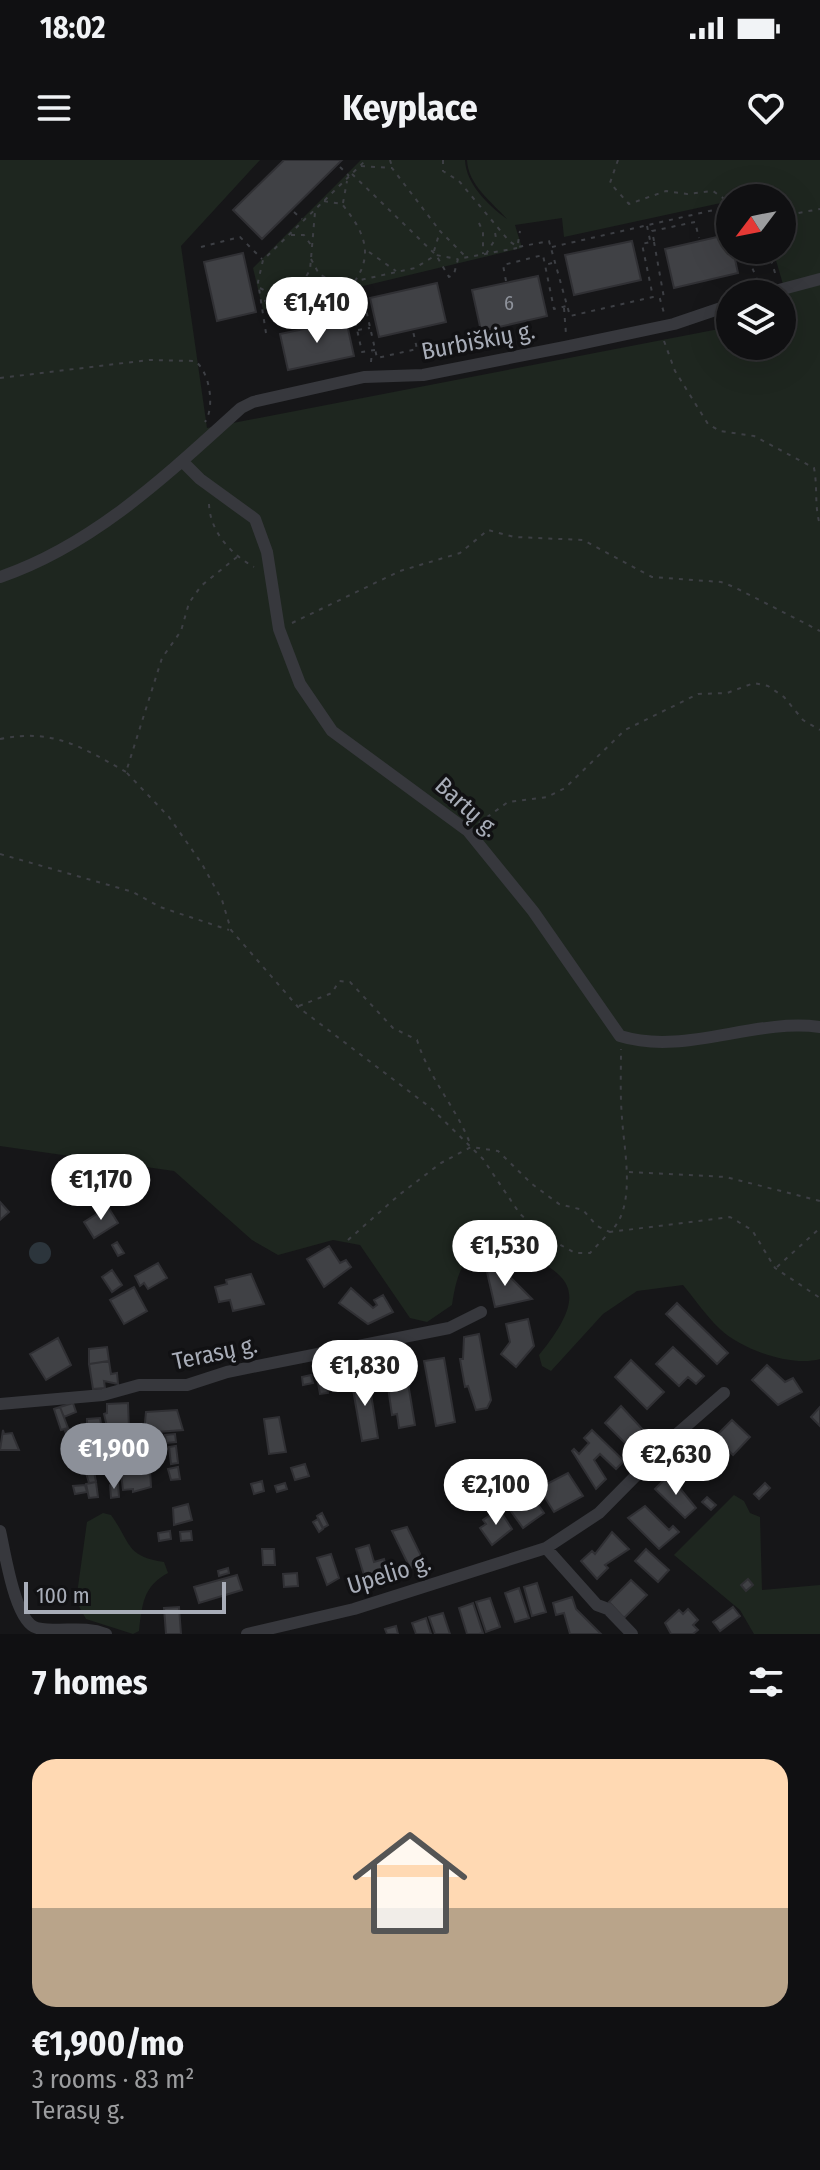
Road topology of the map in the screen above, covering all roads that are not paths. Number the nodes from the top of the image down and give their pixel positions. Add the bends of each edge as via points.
1 (820, 279) edge
2 (796, 285) edge
3 (716, 310) edge
4 (182, 461) junction
5 (0, 577) edge
6 (820, 1027) edge
7 (481, 1312) dead end
8 (724, 1393) dead end
9 (0, 1404) edge
10 (0, 1531) edge
11 (546, 1548) junction
12 (106, 1634) edge
13 (247, 1634) edge
14 (632, 1634) edge

1 - 2 street
3 - 4 street, Burbiškių g. via 569,346 423,375 341,381 253,402
4 - 5 street, Burbiškių g. via 77,541
4 - 6 street, Bartų g. via 255,519 267,552 279,629 300,684 332,731 468,831 533,911 620,1036 664,1043 775,1025
7 - 9 street, Terasų g. via 449,1328 227,1372 187,1385 139,1385 103,1395
8 - 11 street, Upelio g. via 599,1513
10 - 12 street via 17,1603 28,1622
11 - 13 street, Upelio g. via 354,1609
11 - 14 street via 597,1605

